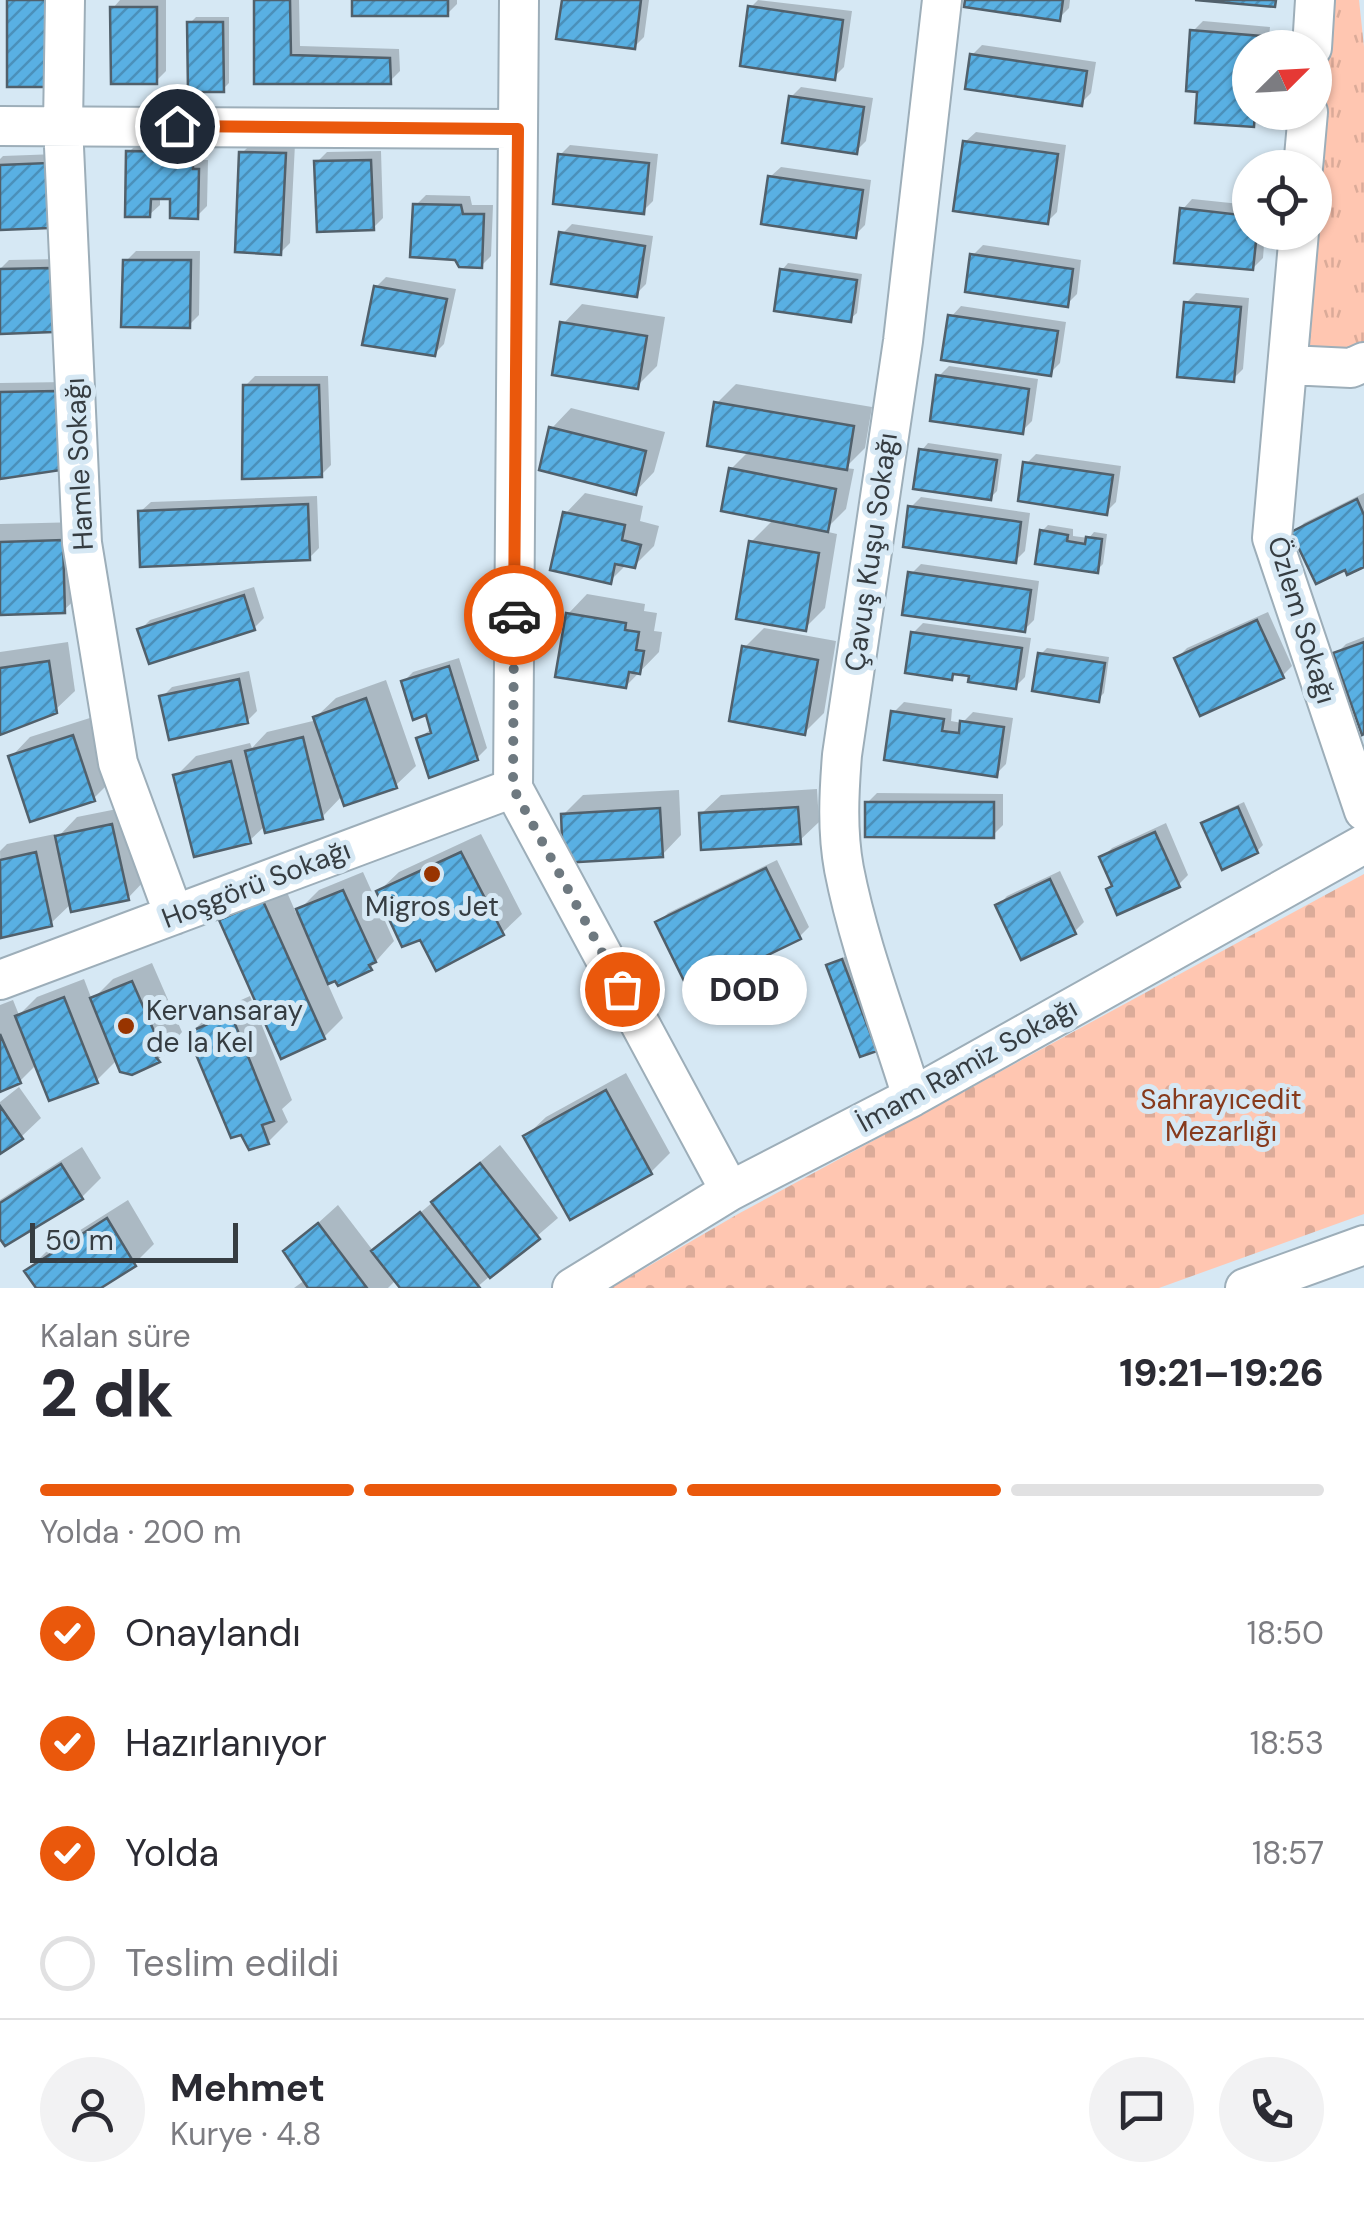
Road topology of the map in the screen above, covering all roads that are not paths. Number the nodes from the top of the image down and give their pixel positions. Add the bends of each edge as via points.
1 (65, 0) edge
2 (519, 0) edge
3 (942, 0) edge
4 (1315, 0) edge
5 (1313, 30) edge
6 (63, 125) junction
7 (0, 126) edge
8 (518, 129) junction
9 (1298, 250) edge
10 (1364, 362) edge
11 (1289, 365) junction
12 (513, 788) junction
13 (1364, 811) edge
14 (1364, 844) edge
15 (174, 915) junction
16 (0, 980) edge
17 (912, 1097) junction
18 (730, 1190) junction
19 (1364, 1245) edge
20 (572, 1288) edge
21 (1245, 1288) edge

1 - 6 street, Hamle Sokağı
2 - 8 street
3 - 17 street, Çavuş Kuşu Sokağı via 903,341 838,802 852,904
4 - 5 street
6 - 7 street
6 - 8 street
6 - 15 street, Hamle Sokağı via 82,543 118,763
8 - 12 street
9 - 11 street, Özlem Sokağı
10 - 11 street via 1351,368
11 - 13 street, Özlem Sokağı via 1272,538
12 - 15 street, Hoşgörü Sokağı
12 - 18 street
14 - 17 street, İmam Ramiz Sokağı
15 - 16 street, Hoşgörü Sokağı
17 - 18 street, İmam Ramiz Sokağı
18 - 20 street, İmam Ramiz Sokağı
19 - 21 street

